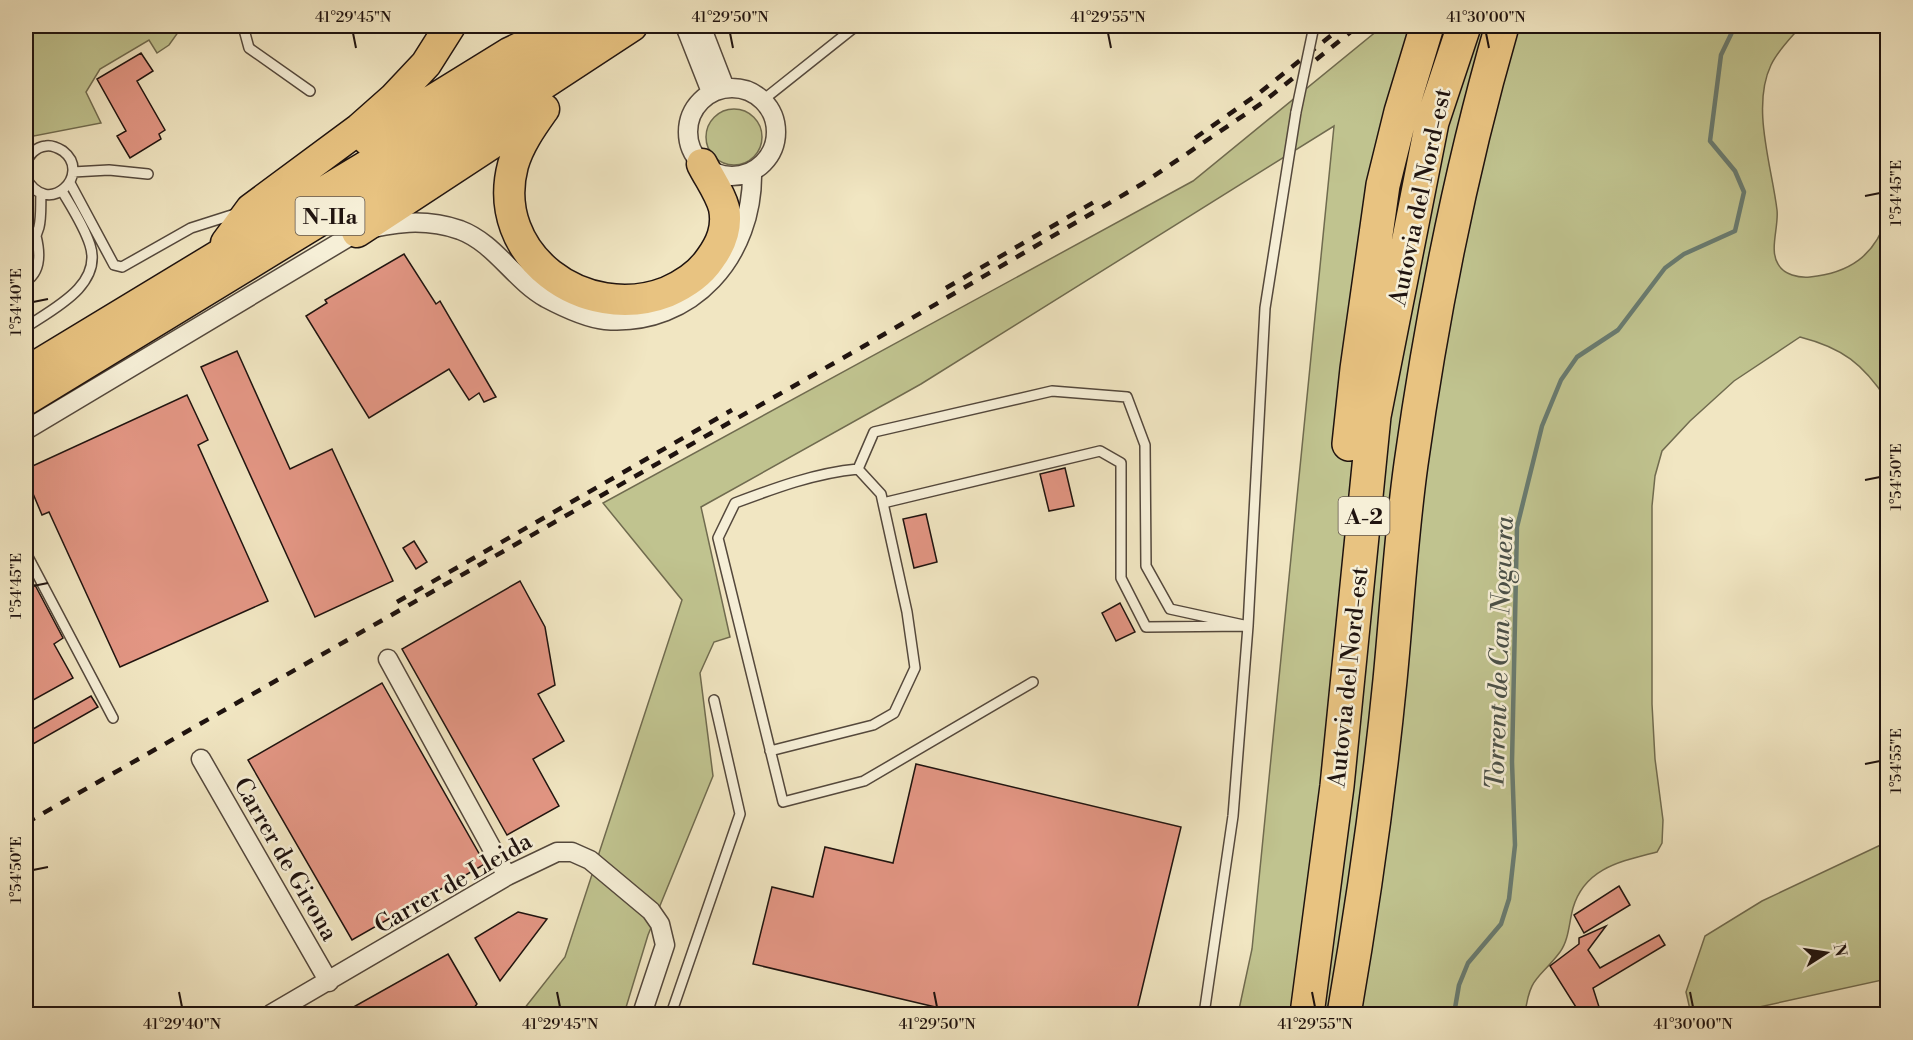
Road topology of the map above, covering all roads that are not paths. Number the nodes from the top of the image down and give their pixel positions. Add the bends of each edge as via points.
1 (243, 26) edge
2 (458, 26) edge
3 (568, 26) edge
4 (589, 26) edge
5 (632, 26) edge
6 (650, 26) edge
7 (685, 26) edge
8 (701, 26) edge
9 (856, 26) edge
10 (1314, 26) edge
11 (1427, 26) edge
12 (1438, 26) edge
13 (1464, 26) edge
14 (1502, 26) edge
15 (1522, 26) edge
16 (443, 38) edge
17 (718, 90) junction
18 (310, 92) dead end
19 (763, 100) junction
20 (544, 109) junction
21 (26, 164) edge
22 (702, 164) junction
23 (752, 171) junction
24 (73, 172) junction
25 (148, 174) dead end
26 (293, 177) junction
27 (26, 178) edge
28 (70, 183) junction
29 (62, 191) junction
30 (41, 194) junction
31 (251, 209) junction
32 (357, 232) junction
33 (36, 236) junction
34 (26, 244) edge
35 (218, 253) junction
36 (26, 281) edge
37 (26, 327) edge
38 (1357, 369) junction
39 (26, 372) edge
40 (26, 400) edge
41 (1418, 421) junction
42 (26, 430) edge
43 (858, 470) junction
44 (883, 503) junction
45 (26, 553) edge
46 (1248, 626) junction
47 (388, 659) dead end
48 (1034, 681) dead end
49 (714, 700) dead end
50 (113, 718) dead end
51 (770, 751) junction
52 (201, 759) dead end
53 (507, 876) junction
54 (329, 982) junction
55 (271, 1014) edge
56 (642, 1014) edge
57 (671, 1014) edge
58 (1204, 1014) edge
59 (1290, 1014) edge
60 (1307, 1014) edge
61 (1344, 1014) edge

1 - 18 lane via 249,48
2 - 16 highway
3 - 26 highway via 509,52 365,142
4 - 35 highway, N-IIa via 497,87
5 - 40 highway, N-IIa
6 - 20 highway via 585,81
7 - 17 street
8 - 17 street
9 - 19 lane
10 - 46 lane, bridge via 1296,112 1265,308
11 - 38 highway via 1383,185
12 - 38 highway via 1394,177
13 - 60 highway, Autovia del Nord-est / A-2 via 1432,122 1374,416 1337,786
14 - 41 highway, Autovia del Nord-est / A-2 via 1464,165 1437,291
15 - 41 highway via 1493,112
16 - 26 highway via 394,98
17 - 19 street via 744,89
17 - 22 street via 694,108 689,120 689,143
19 - 23 street via 775,122 775,142 766,159
20 - 22 highway via 513,164 510,187 514,218 535,261 551,275 594,297 625,302 655,296 692,278 706,265 719,247 725,229 724,208
20 - 32 highway
21 - 24 lane via 35,150 56,147 65,153
22 - 23 street via 722,176
23 - 32 street via 747,217 725,267 690,298 666,312 633,320 604,320 543,297 491,249 437,223 409,222
24 - 25 lane
24 - 28 lane
26 - 31 highway
27 - 30 lane via 31,188
28 - 29 lane
28 - 31 lane via 114,265 122,267 190,228
29 - 30 lane
29 - 37 lane via 90,243 91,269 74,296
30 - 33 lane
31 - 35 highway
32 - 42 street
33 - 34 lane
33 - 36 lane via 38,264
35 - 39 highway, N-IIa
38 - 59 highway via 1306,908
41 - 61 highway, Autovia del Nord-est / A-2 via 1361,915
43 - 44 lane via 881,495
43 - 46 lane via 874,432 1052,391 1127,397 1145,445 1146,566 1170,609
43 - 51 lane via 834,471 735,503 718,537
44 - 46 lane via 1100,451 1121,463 1121,578 1146,627
44 - 51 lane via 908,612 915,668 894,713 873,725
45 - 50 lane
46 - 58 lane via 1233,816
47 - 53 street
48 - 51 lane via 864,781 783,802
49 - 57 lane via 741,814
52 - 54 street, Carrer de Girona
53 - 54 street, Carrer de Lleida
53 - 56 street, Carrer de Lleida via 557,852 572,852 590,860 651,911 660,924 665,945
54 - 55 street, Carrer de Lleida

